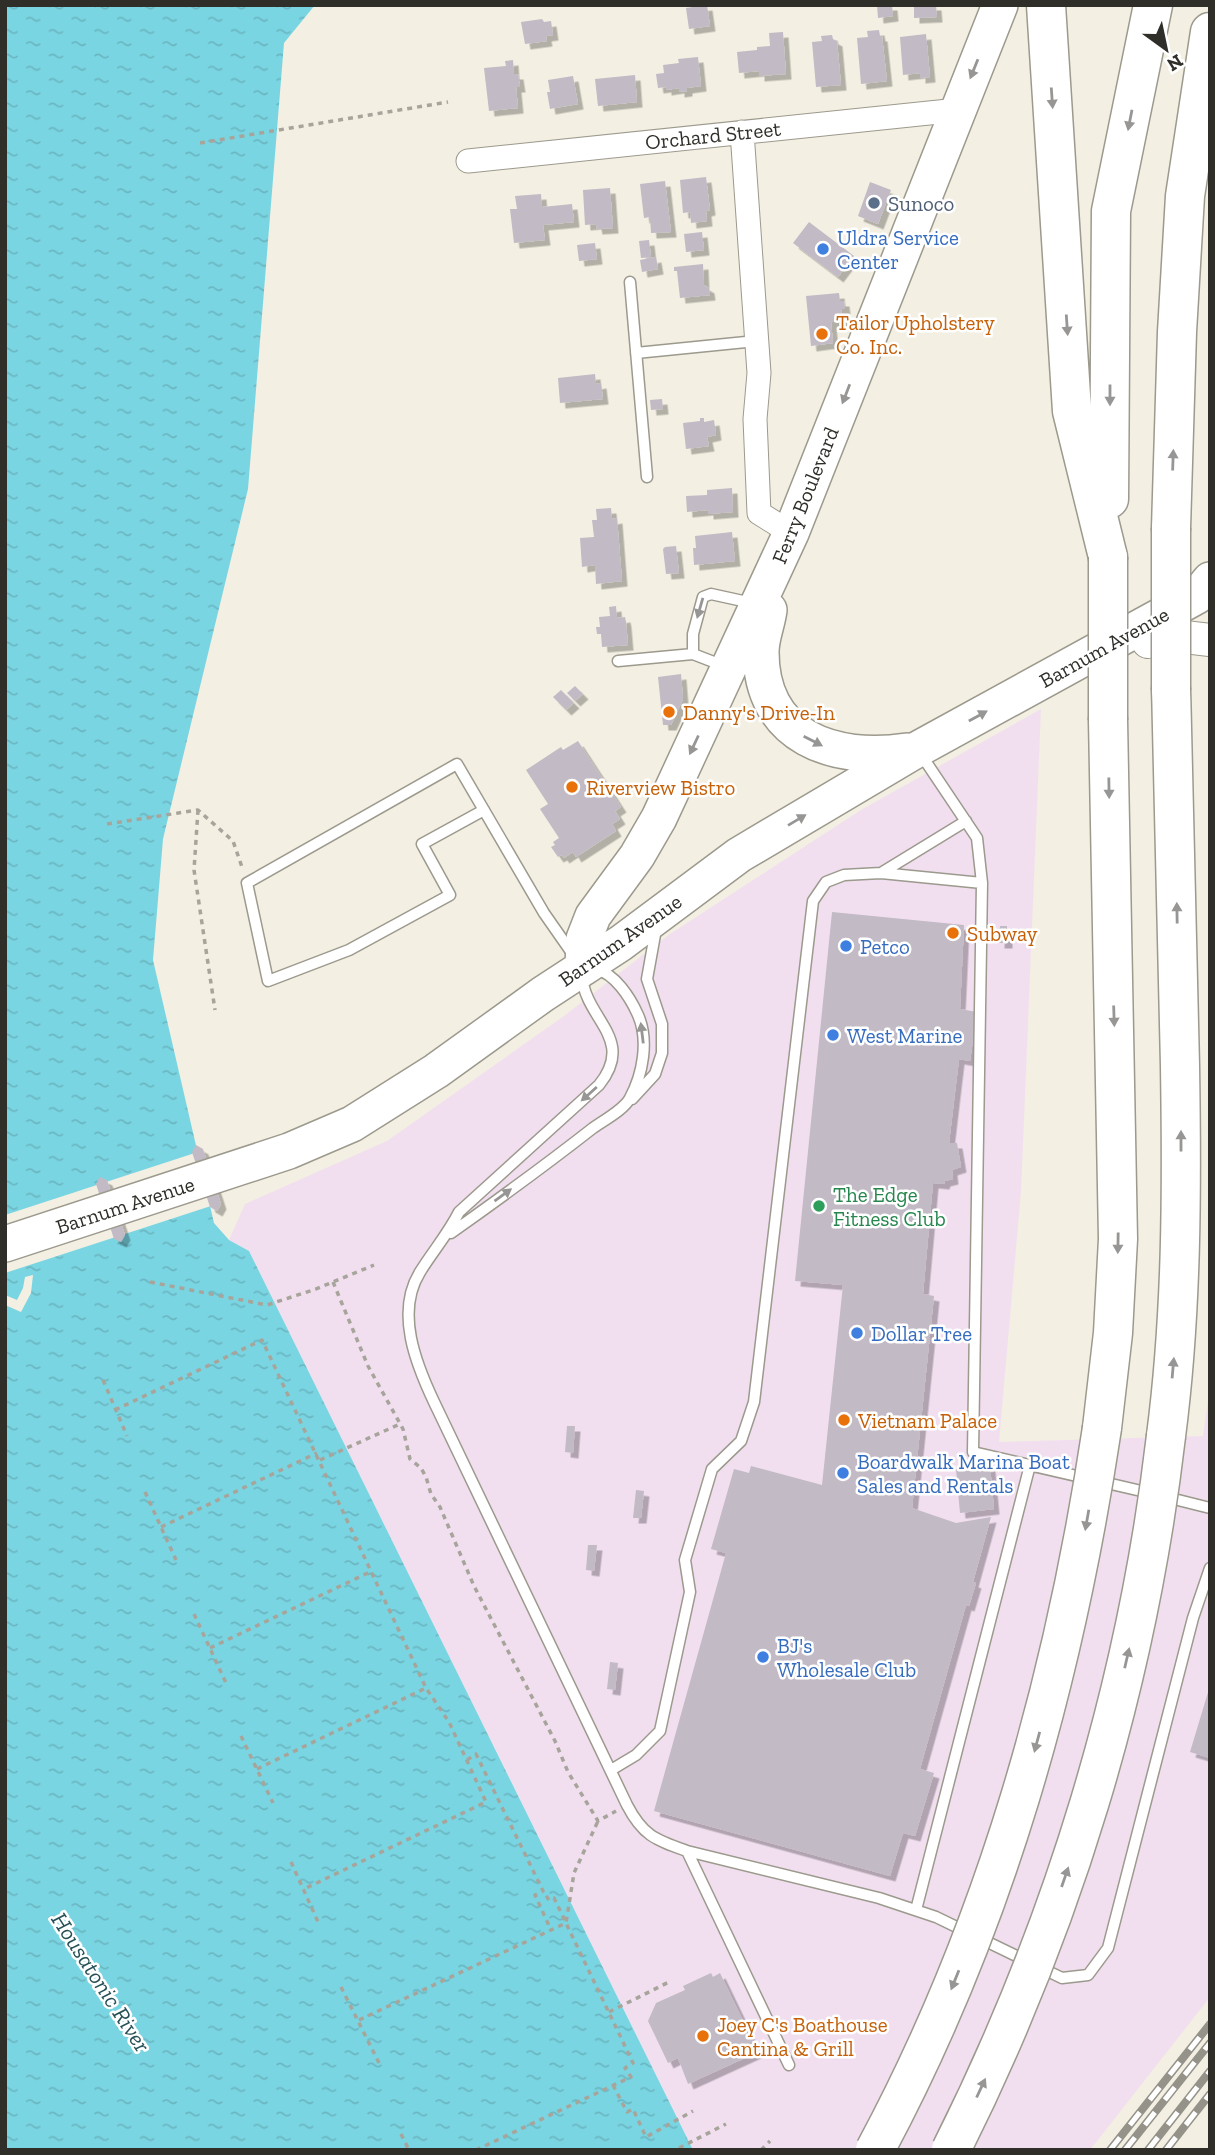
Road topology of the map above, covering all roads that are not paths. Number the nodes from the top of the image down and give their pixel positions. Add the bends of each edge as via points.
1 (1000, 5) edge
2 (1046, 5) edge
3 (1153, 5) edge
4 (1210, 32) edge
5 (958, 110) junction
6 (742, 132) junction
7 (468, 161) dead end
8 (1210, 200) edge
9 (630, 282) dead end
10 (1177, 332) junction
11 (757, 341) junction
12 (636, 353) junction
13 (647, 477) dead end
14 (791, 533) junction
15 (1108, 557) junction
16 (774, 572) junction
17 (1210, 580) edge
18 (758, 604) junction
19 (1210, 640) edge
20 (1095, 652) junction
21 (694, 654) junction
22 (618, 661) dead end
23 (730, 668) junction
24 (918, 749) junction
25 (484, 810) junction
26 (966, 821) junction
27 (881, 873) junction
28 (982, 883) junction
29 (659, 914) junction
30 (583, 968) junction
31 (629, 1100) junction
32 (448, 1235) junction
33 (5, 1244) edge
34 (1030, 1465) junction
35 (1210, 1508) edge
36 (1210, 1568) edge
37 (1206, 1590) edge
38 (611, 1770) junction
39 (687, 1851) junction
40 (916, 1910) junction
41 (789, 2065) dead end
42 (876, 2150) edge
43 (951, 2150) edge

1 -> 5 main road, Ferry Boulevard
2 -> 15 highway via 1072,411
3 -> 15 highway via 1111,211
4 - 10 highway via 1185,196
5 - 6 street, Orchard Street
5 -> 14 main road, Ferry Boulevard
6 - 7 street, Orchard Street
6 - 11 street
8 - 10 highway
9 - 12 lane
43 -> 10 highway, bridge via 1021,1996 1081,1829 1141,1593 1166,1436 1181,1207 1171,690
11 - 12 lane
11 - 14 street via 759,513
12 - 13 lane
14 - 16 main road, Ferry Boulevard
15 -> 42 highway, bridge via 1118,1239 1102,1428 1069,1612 1016,1814 955,1979
16 - 18 main road, Ferry Boulevard
16 -> 24 main road via 762,637 762,667 767,690 784,719 808,740 839,751 871,755
17 - 20 main road, Barnum Avenue via 1197,596
18 -> 21 lane via 711,594 703,597 693,634
18 - 23 main road, Ferry Boulevard
19 - 20 main road via 1176,636
24 -> 20 main road, Barnum Avenue
21 - 22 lane
21 - 23 lane
23 -> 30 main road, Ferry Boulevard via 659,818 593,916 584,939
24 - 26 lane
29 -> 24 main road, Barnum Avenue via 739,855
25 - 25 lane via 457,764 247,883 268,981 349,950 450,895 422,844
25 - 30 lane via 544,913
26 - 27 lane
26 - 28 lane via 976,838
27 - 28 lane
27 - 38 lane via 844,875 826,882 813,901 754,1402 743,1437 712,1469 685,1560 690,1592 660,1731 636,1755
28 - 34 lane via 974,1452
29 - 30 main road, Barnum Avenue
29 - 31 lane via 647,979 662,1024 662,1053 648,1084
31 -> 30 lane via 641,1070 641,1022 631,1000 612,978 598,969
30 -> 32 lane via 584,990 612,1042 609,1070 599,1085 459,1212
30 - 33 main road, Barnum Avenue via 369,1115 318,1140
32 -> 31 lane
32 - 38 lane via 420,1272 410,1295 414,1355
34 - 35 lane
34 - 40 lane
36 - 37 lane
37 - 40 lane via 1193,1618 1108,1948 1088,1975 1062,1978
38 - 39 lane via 636,1823 649,1836
39 - 40 lane
39 - 41 lane

